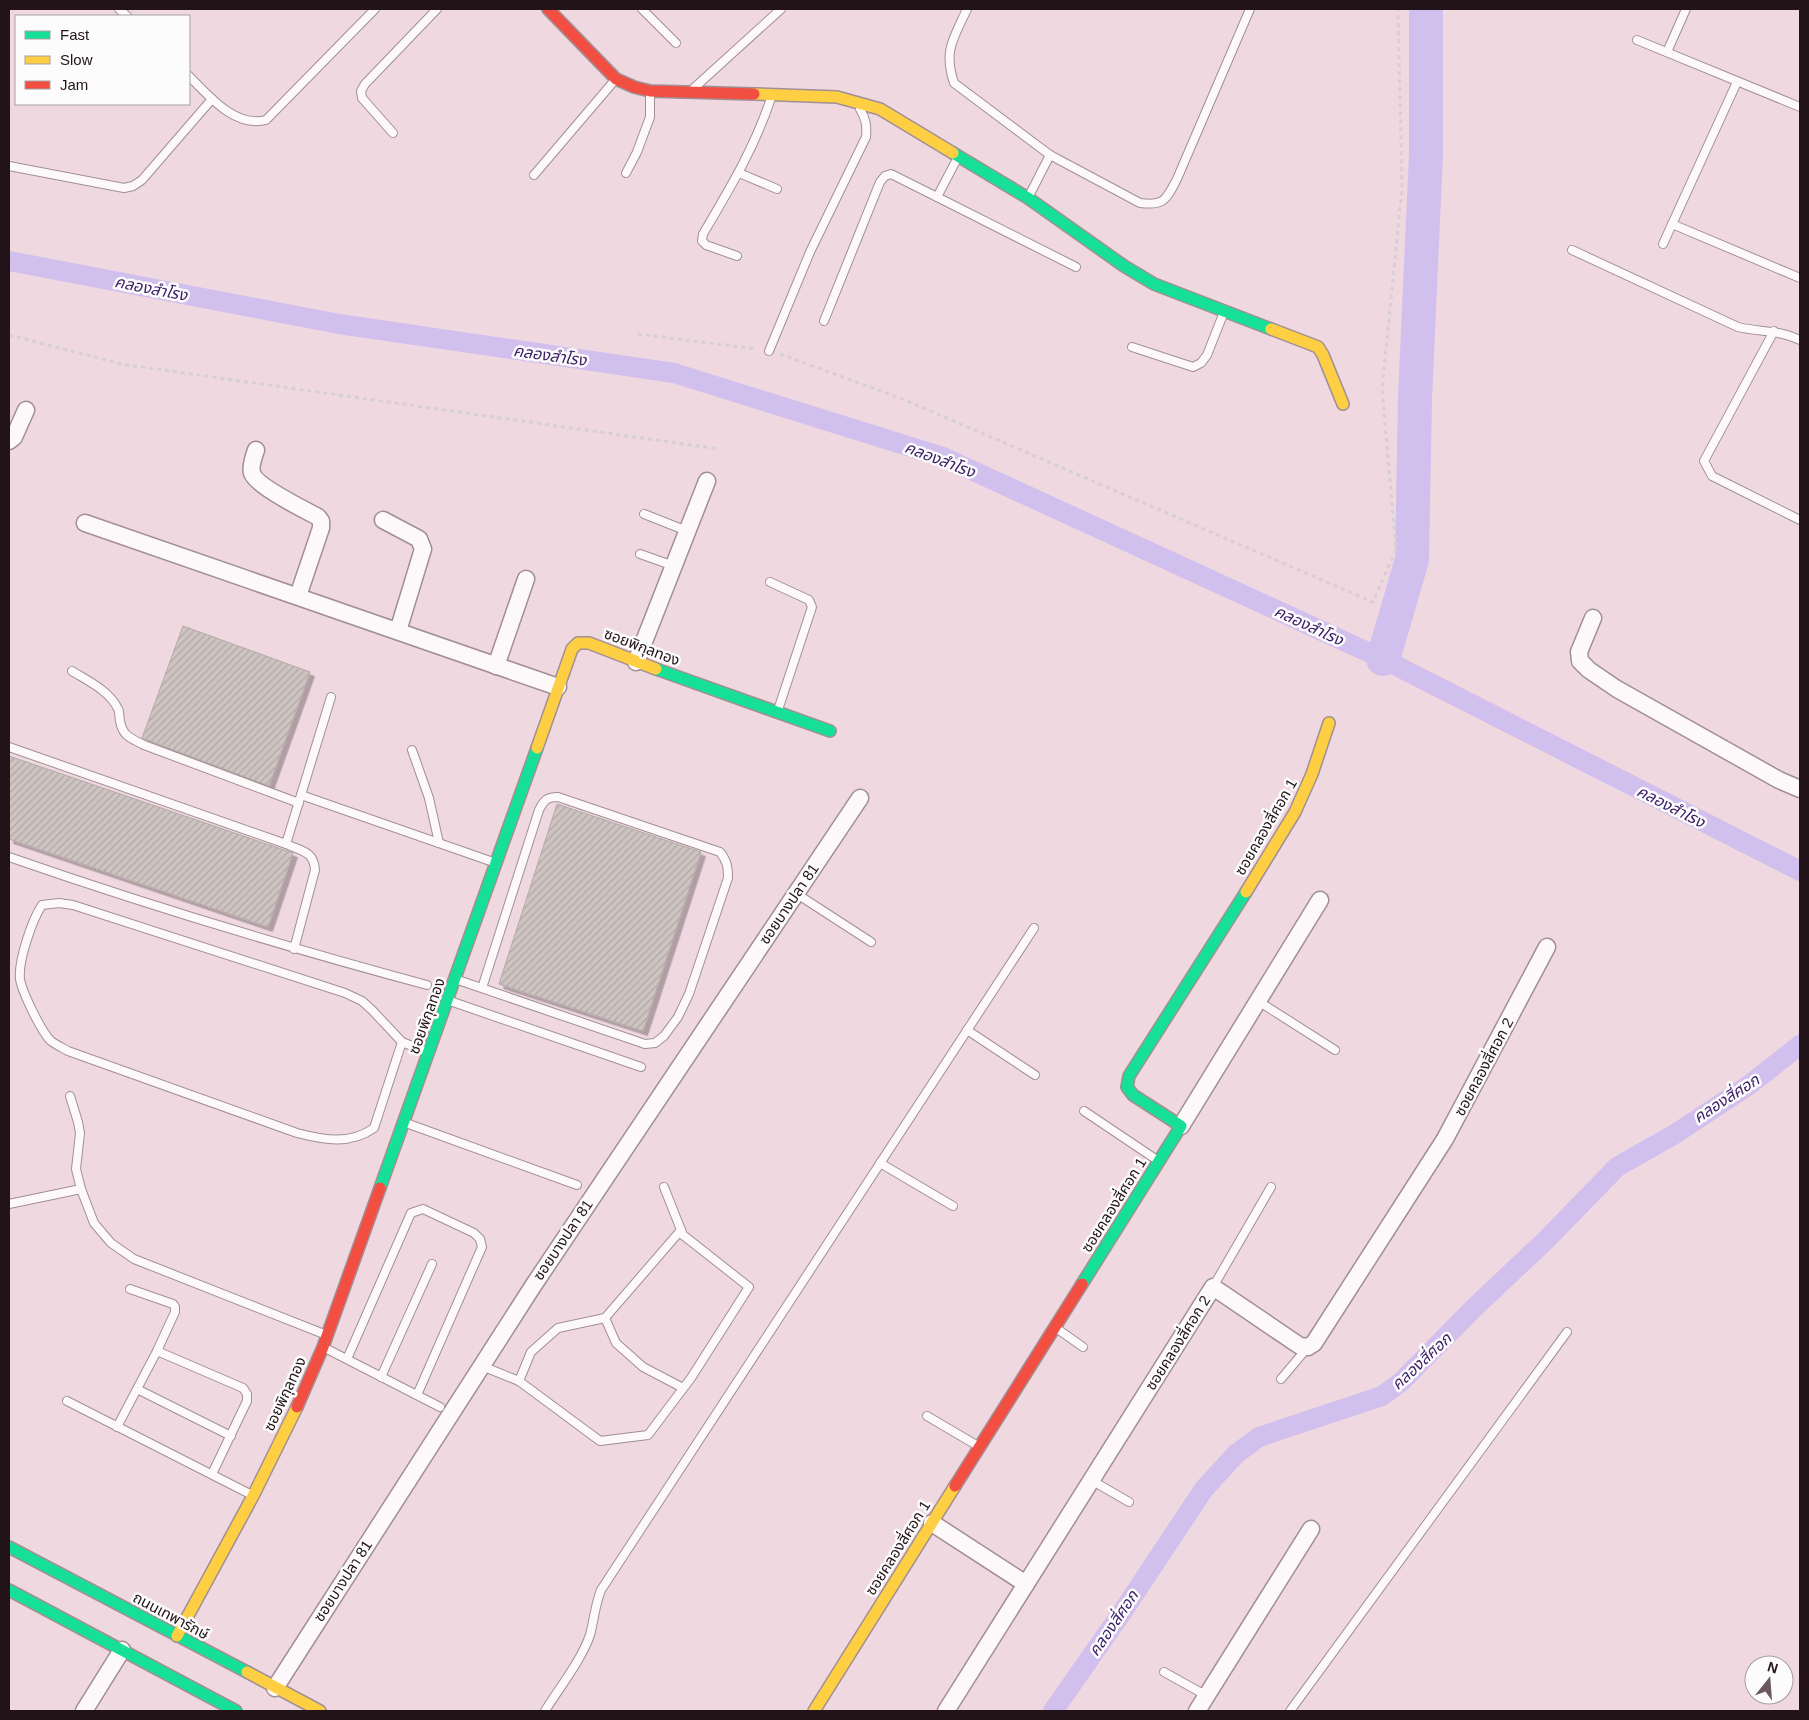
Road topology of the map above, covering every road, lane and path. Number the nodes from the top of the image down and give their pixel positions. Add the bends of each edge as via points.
1 (375, 9) edge
2 (437, 9) edge
3 (548, 9) edge
4 (642, 9) edge
5 (781, 9) edge
6 (967, 9) edge
7 (1250, 9) edge
8 (1398, 9) edge
9 (1686, 9) edge
10 (1637, 40) dead end
11 (676, 43) dead end
12 (1667, 52) junction
13 (190, 77) edge
14 (616, 79) junction
15 (1737, 82) junction
16 (650, 91) junction
17 (689, 92) junction
18 (772, 96) junction
19 (212, 99) junction
20 (855, 101) junction
21 (1800, 106) edge
22 (393, 133) dead end
23 (958, 155) junction
24 (1050, 155) junction
25 (9, 166) edge
26 (626, 173) dead end
27 (739, 173) junction
28 (534, 175) dead end
29 (777, 189) dead end
30 (938, 197) junction
31 (1028, 198) junction
32 (1672, 224) junction
33 (1663, 244) dead end
34 (1572, 250) dead end
35 (737, 256) dead end
36 (1076, 267) dead end
37 (1800, 278) edge
38 (1225, 311) junction
39 (824, 321) dead end
40 (1774, 331) junction
41 (638, 334) dead end
42 (9, 335) edge
43 (1800, 340) edge
44 (1132, 347) dead end
45 (769, 351) junction
46 (1343, 404) dead end
47 (26, 410) dead end
48 (9, 441) edge
49 (719, 449) dead end
50 (256, 450) dead end
51 (707, 481) dead end
52 (644, 514) dead end
53 (383, 520) dead end
54 (1800, 520) edge
55 (85, 523) dead end
56 (687, 532) junction
57 (640, 554) dead end
58 (674, 566) junction
59 (526, 579) dead end
60 (770, 582) dead end
61 (298, 596) junction
62 (1593, 618) dead end
63 (398, 631) junction
64 (636, 662) junction
65 (496, 666) junction
66 (72, 671) dead end
67 (558, 687) junction
68 (331, 697) dead end
69 (777, 712) junction
70 (1329, 723) dead end
71 (830, 731) dead end
72 (9, 747) edge
73 (412, 750) dead end
74 (1800, 789) edge
75 (302, 795) junction
76 (860, 798) dead end
77 (299, 803) junction
78 (439, 843) junction
79 (286, 844) junction
80 (9, 857) edge
81 (497, 864) junction
82 (797, 894) junction
83 (1320, 900) dead end
84 (1034, 928) dead end
85 (870, 942) dead end
86 (1547, 947) dead end
87 (294, 949) junction
88 (456, 979) junction
89 (427, 985) dead end
90 (482, 988) junction
91 (447, 993) junction
92 (1258, 1001) junction
93 (967, 1030) junction
94 (402, 1042) junction
95 (1336, 1050) dead end
96 (429, 1052) junction
97 (641, 1066) dead end
98 (1035, 1075) dead end
99 (70, 1096) dead end
100 (1084, 1111) dead end
101 (404, 1123) junction
102 (1180, 1126) junction
103 (1159, 1161) junction
104 (880, 1163) junction
105 (577, 1185) dead end
106 (664, 1187) dead end
107 (1271, 1187) dead end
108 (81, 1189) junction
109 (9, 1204) edge
110 (953, 1206) dead end
111 (681, 1230) junction
112 (432, 1264) dead end
113 (1213, 1287) junction
114 (130, 1289) dead end
115 (605, 1318) junction
116 (1054, 1327) junction
117 (1567, 1332) dead end
118 (328, 1336) junction
119 (323, 1347) junction
120 (1083, 1347) dead end
121 (1308, 1347) junction
122 (157, 1351) junction
123 (347, 1359) junction
124 (482, 1366) junction
125 (381, 1377) junction
126 (1281, 1379) dead end
127 (520, 1381) junction
128 (683, 1388) junction
129 (137, 1389) junction
130 (417, 1395) junction
131 (67, 1402) dead end
132 (440, 1407) dead end
133 (927, 1416) dead end
134 (117, 1427) junction
135 (231, 1436) junction
136 (980, 1447) junction
137 (212, 1474) junction
138 (1091, 1480) junction
139 (254, 1496) junction
140 (1130, 1502) dead end
141 (932, 1522) junction
142 (1311, 1529) dead end
143 (9, 1547) edge
144 (1026, 1584) junction
145 (9, 1590) edge
146 (177, 1636) junction
147 (122, 1650) junction
148 (1164, 1672) dead end
149 (275, 1688) junction
150 (1207, 1696) junction
151 (84, 1711) edge
152 (236, 1711) edge
153 (320, 1711) edge
154 (544, 1711) edge
155 (814, 1711) edge
156 (946, 1711) edge
157 (1197, 1711) edge
158 (1290, 1711) edge

1 - 19 lane via 266,120 257,123 247,121
2 - 22 lane via 361,90 362,98
3 - 14 street
4 - 11 lane
5 - 17 lane
6 - 24 lane via 950,49 949,68 954,83
7 - 24 lane via 1167,198 1154,205 1140,203
8 - 45 path via 1402,188 1382,389 1396,549 1373,602 905,400
9 - 12 lane
10 - 12 lane
12 - 15 lane
13 - 19 lane
14 - 16 street
14 - 28 lane
15 - 21 lane
15 - 32 lane
16 - 17 street
16 - 26 lane via 650,117
17 - 18 street
18 - 20 street via 837,97
18 - 27 lane via 762,126
19 - 25 lane via 142,180 133,186 124,188 98,184
20 - 23 street via 880,109
20 - 45 lane via 865,118 866,137 810,252
23 - 30 lane
23 - 31 street
24 - 31 lane
27 - 29 lane
27 - 35 lane via 703,234 702,242
30 - 36 lane
30 - 39 lane via 891,174 885,176
31 - 38 street via 1139,276
32 - 33 lane
32 - 37 lane
34 - 40 lane via 1738,326
38 - 44 lane via 1201,364 1193,366
38 - 46 street via 1318,347
40 - 43 lane
40 - 54 lane via 1704,461 1712,476
41 - 45 path
42 - 49 path via 121,364
47 - 48 street
50 - 61 street via 251,471 254,476 321,521
51 - 56 street
52 - 56 lane
53 - 63 street via 419,539 423,548
55 - 61 street
56 - 58 street
57 - 58 lane
58 - 64 street
59 - 65 street
60 - 69 lane via 809,600 812,607
61 - 63 street
62 - 74 street via 1579,652 1580,661 1589,670 1616,689
63 - 65 street
64 - 67 street, ซอยพิกุลทอง via 589,643 578,643 572,649
64 - 69 street, ซอยพิกุลทอง
65 - 67 street
66 - 77 lane via 101,689 110,699 118,709 122,732 129,737
67 - 81 street, ซอยพิกุลทอง
68 - 75 lane
69 - 71 street, ซอยพิกุลทอง
70 - 102 street, ซอยคลองสี่ศอก 1 via 1316,766 1289,824 1129,1076 1127,1087 1133,1095
72 - 79 lane
73 - 78 lane via 429,798
75 - 77 lane
75 - 78 lane
76 - 82 street, ซอยบางปลา 81
77 - 79 lane
78 - 81 lane
79 - 87 lane via 309,854 314,860 315,870
80 - 87 lane
81 - 88 street, ซอยพิกุลทอง
82 - 85 lane
82 - 124 street, ซอยบางปลา 81
83 - 92 street
84 - 93 lane
86 - 121 street, ซอยคลองสี่ศอก 2 via 1446,1139 1314,1343
87 - 89 lane
88 - 90 lane
88 - 91 street, ซอยพิกุลทอง
90 - 90 lane via 645,1044 655,1043 664,1036 689,994 728,878 725,858 720,852 550,797 543,801 539,810
91 - 96 street, ซอยพิกุลทอง
91 - 97 lane
92 - 95 lane
92 - 102 street
93 - 98 lane
93 - 104 lane
94 - 94 lane via 362,1001 345,993 73,904 42,905 35,915 20,965 23,991 52,1042 86,1058 317,1138 348,1140 363,1136 374,1128
94 - 96 lane
96 - 101 street, ซอยพิกุลทอง
99 - 108 lane via 80,1133 76,1169
100 - 103 lane
101 - 105 lane
101 - 118 street, ซอยพิกุลทอง
102 - 103 street, ซอยคลองสี่ศอก 1
103 - 116 street, ซอยคลองสี่ศอก 1
104 - 110 lane
104 - 154 lane via 601,1590 583,1651
106 - 111 lane
107 - 113 lane
108 - 109 lane
108 - 118 lane via 94,1222 111,1243 134,1259
111 - 115 lane
111 - 128 lane via 683,1235 749,1287
112 - 125 lane
113 - 121 street, ซอยคลองสี่ศอก 2 via 1300,1346
113 - 138 street, ซอยคลองสี่ศอก 2
114 - 122 lane via 175,1307
115 - 127 lane via 558,1328 531,1352
115 - 128 lane via 616,1343 643,1368
116 - 120 lane
116 - 136 street, ซอยคลองสี่ศอก 1
117 - 158 lane
118 - 119 street, ซอยพิกุลทอง
119 - 123 lane
119 - 139 street, ซอยพิกุลทอง
121 - 126 lane
122 - 129 lane
122 - 135 lane via 243,1388 248,1401
123 - 125 lane
123 - 130 lane via 411,1213 423,1209 474,1234 482,1246
124 - 127 lane
124 - 149 street, ซอยบางปลา 81
125 - 130 lane
127 - 128 lane via 600,1441 648,1435
129 - 134 lane
129 - 135 lane
130 - 132 lane
131 - 134 lane
133 - 136 lane
134 - 137 lane
135 - 137 lane
136 - 141 street, ซอยคลองสี่ศอก 1
137 - 139 lane
138 - 140 lane
138 - 144 street, ซอยคลองสี่ศอก 2
139 - 146 street, ซอยพิกุลทอง
141 - 144 street
141 - 155 street, ซอยคลองสี่ศอก 1
142 - 150 street
143 - 146 street, ถนนเทพารักษ์
144 - 156 street, ซอยคลองสี่ศอก 2
145 - 147 street
146 - 149 street, ถนนเทพารักษ์
147 - 151 street
147 - 152 street
148 - 150 lane
149 - 153 street, ถนนเทพารักษ์
150 - 157 street

